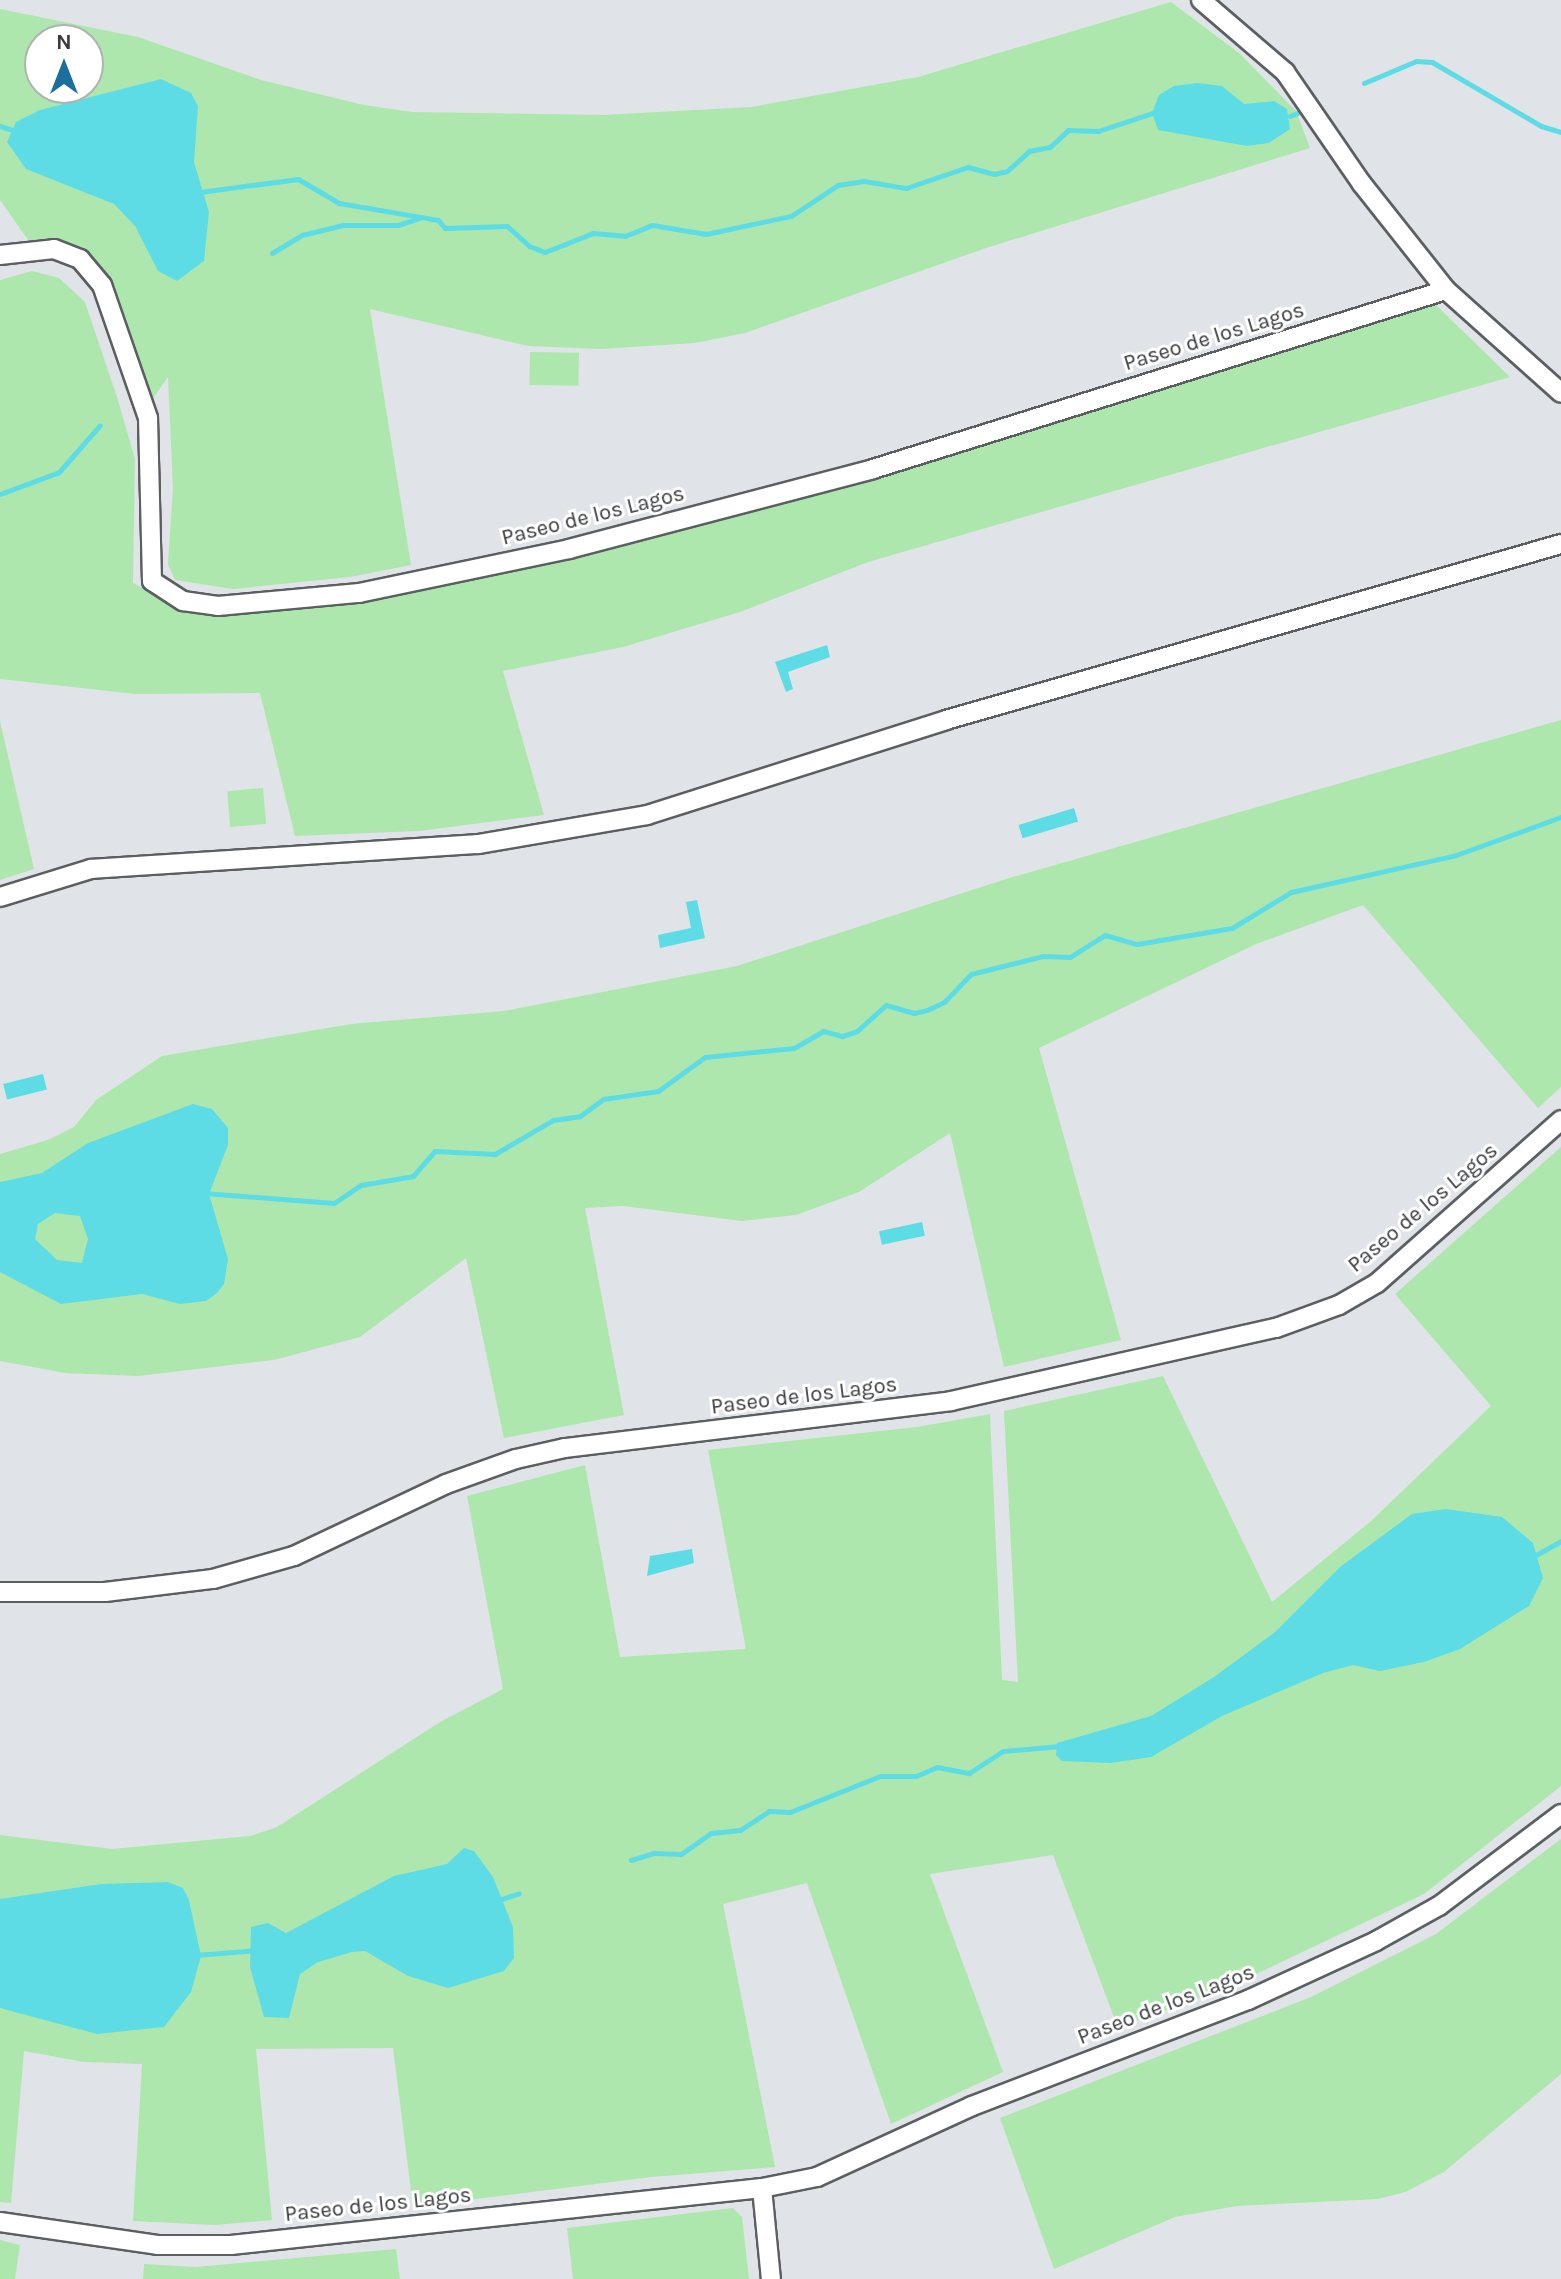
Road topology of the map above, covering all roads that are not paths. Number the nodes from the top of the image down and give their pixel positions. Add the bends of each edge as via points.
1 (1201, 0) edge
2 (0, 255) edge
3 (1446, 290) junction
4 (1561, 393) edge
5 (1561, 544) edge
6 (0, 897) edge
7 (1561, 1120) edge
8 (0, 1592) edge
9 (1561, 1814) edge
10 (762, 2188) junction
11 (0, 2222) edge
12 (771, 2279) edge

1 - 3 street via 1285,72 1362,184
2 - 3 street, Paseo de los Lagos via 42,248 68,253 91,268 102,285 148,418 152,581 183,601 218,606 359,593 569,549 873,469
3 - 4 street
5 - 6 street via 946,720 647,815 478,844 91,869
7 - 8 street, Paseo de los Lagos via 1377,1283 1339,1305 1276,1328 951,1401 565,1448 516,1459 446,1484 306,1551 213,1579 105,1592
9 - 10 street, Paseo de los Lagos via 1439,1906 1362,1947 1248,2000 972,2106 852,2165
10 - 11 street, Paseo de los Lagos via 231,2245 157,2245
10 - 12 street

